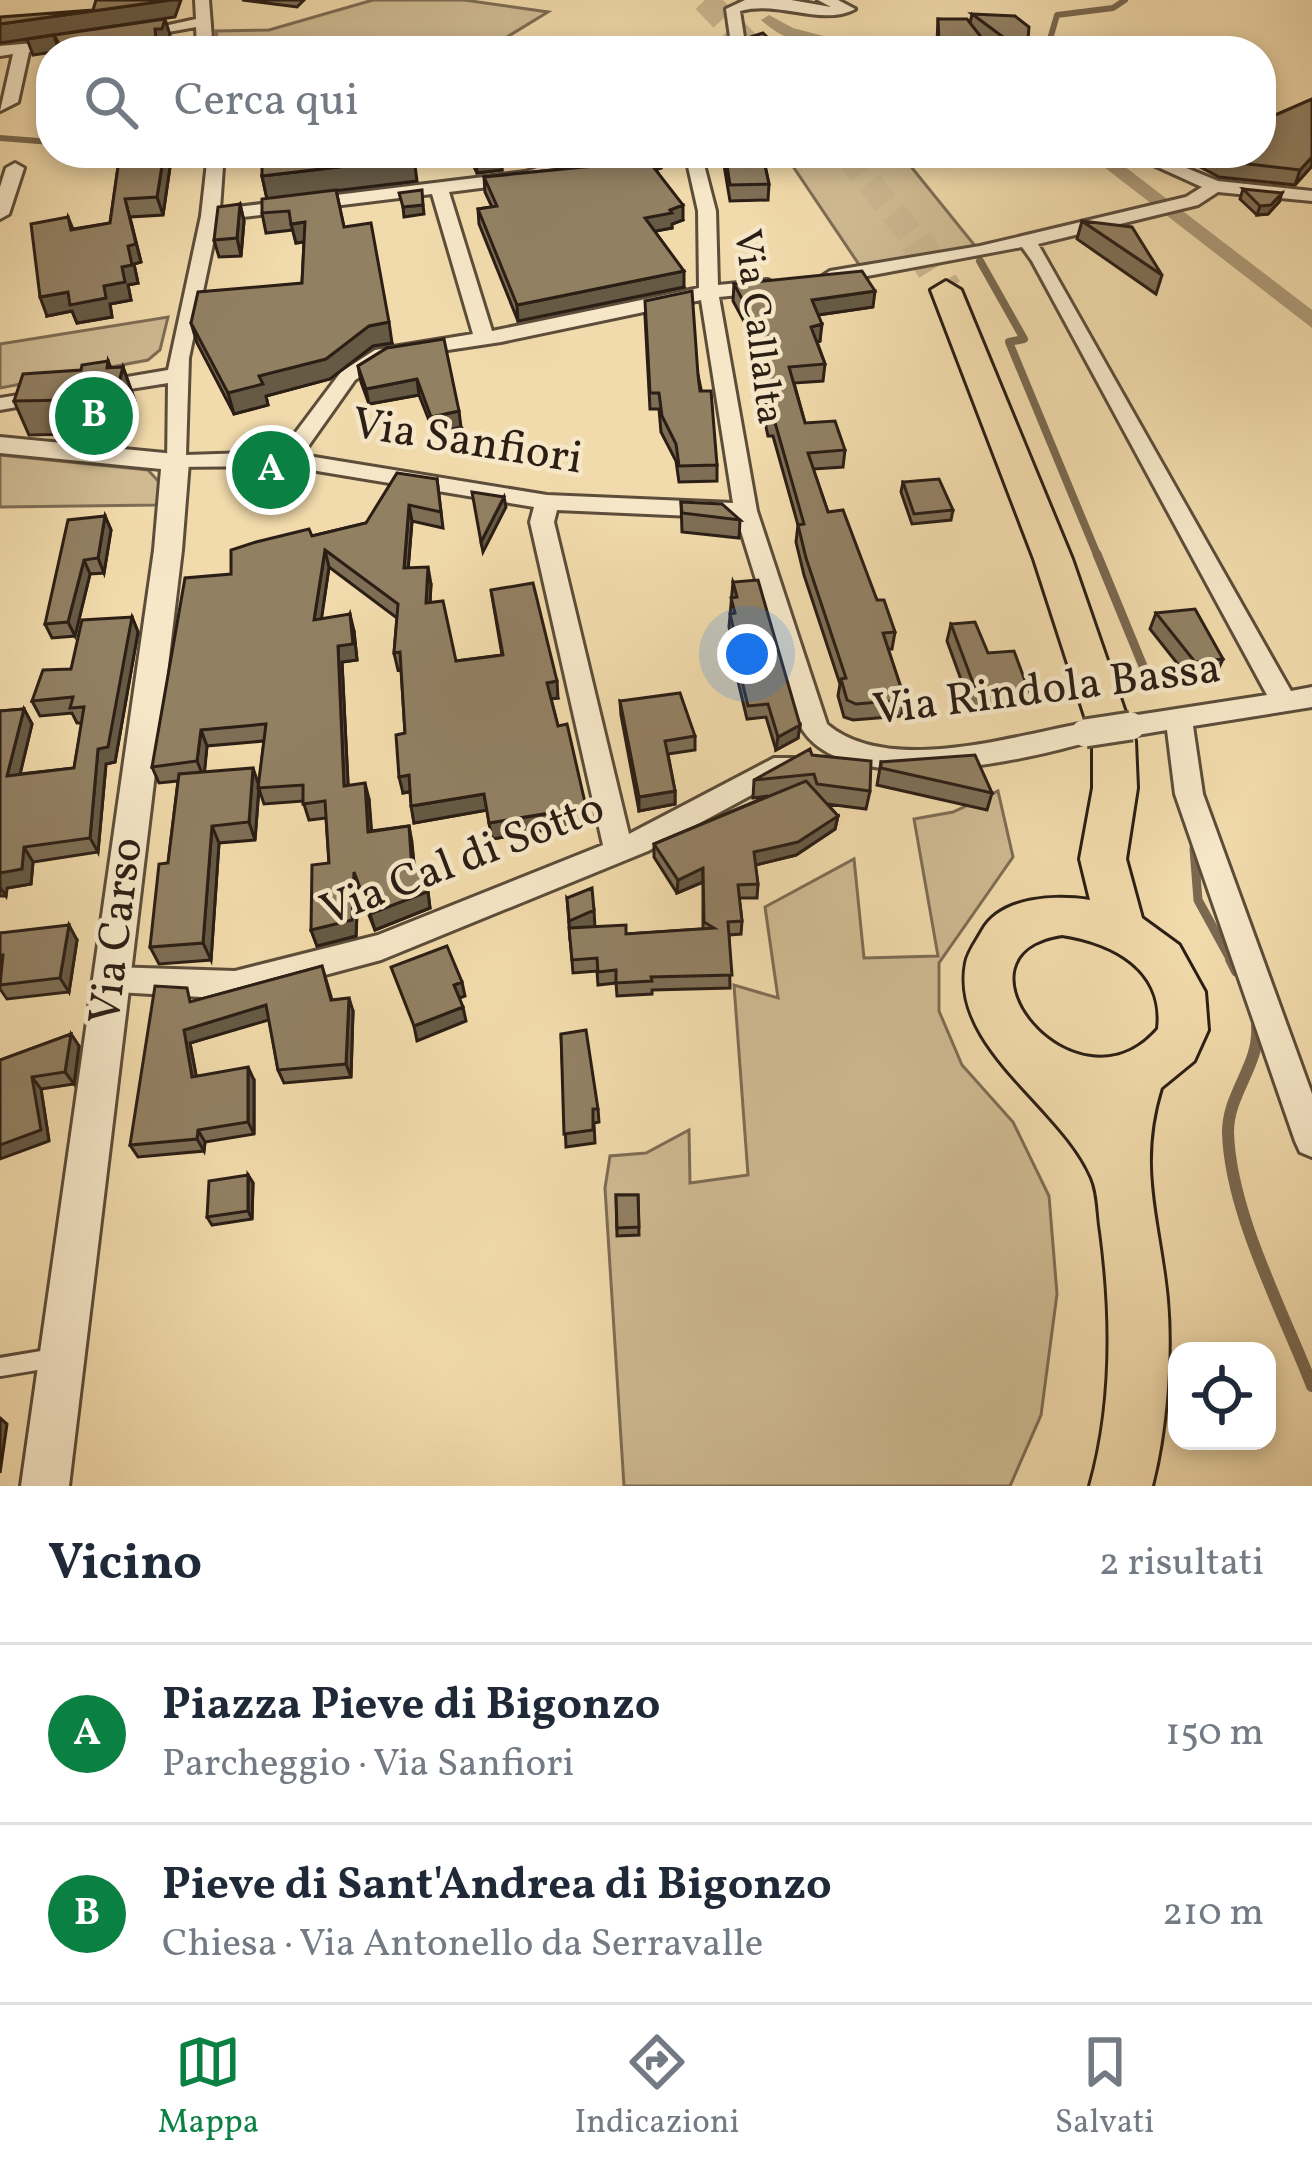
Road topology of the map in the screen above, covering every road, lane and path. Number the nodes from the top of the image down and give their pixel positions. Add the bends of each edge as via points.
1 (202, 0) edge
2 (764, 0) edge
3 (824, 0) edge
4 (202, 22) junction
5 (126, 35) edge
6 (203, 36) edge
7 (737, 36) edge
8 (36, 47) edge
9 (22, 49) junction
10 (0, 51) edge
11 (0, 106) edge
12 (15, 168) dead end
13 (215, 168) edge
14 (555, 168) edge
15 (696, 168) edge
16 (1171, 168) edge
17 (1215, 186) junction
18 (440, 188) junction
19 (1312, 196) edge
20 (0, 214) edge
21 (210, 216) junction
22 (1026, 241) junction
23 (946, 290) tunnel mouth
24 (709, 292) junction
25 (484, 338) junction
26 (177, 375) junction
27 (2, 409) edge
28 (0, 446) edge
29 (287, 459) junction
30 (175, 462) junction
31 (547, 502) junction
32 (746, 511) junction
33 (1298, 700) edge
34 (1179, 718) junction
35 (824, 742) junction
36 (620, 851) junction
37 (1103, 859) junction
38 (1064, 913) junction
39 (1120, 926) junction
40 (112, 981) junction
41 (1030, 1055) junction
42 (1139, 1077) junction
43 (1312, 1141) edge
44 (1120, 1176) junction
45 (64, 1357) junction
46 (0, 1367) edge
47 (45, 1486) edge
48 (1121, 1486) edge

1 - 4 street
2 - 3 street via 848,9
2 - 7 street via 733,9
4 - 5 street
4 - 6 street
8 - 9 street
9 - 10 street
9 - 11 street via 10,102
12 - 20 street
13 - 21 street, Via Carso
14 - 18 street
15 - 24 street, Via Callalta
16 - 17 street
17 - 19 street
17 - 22 street via 1181,204
18 - 21 street
18 - 25 street
21 - 26 street, Via Carso
22 - 24 street
22 - 33 street
23 - 37 main road via 1053,559 1114,741
24 - 25 street
24 - 32 street, Via Callalta
25 - 29 street via 424,344 360,364
26 - 27 street
26 - 30 street, Via Carso
28 - 30 street
29 - 30 street, Via Sanfiori
29 - 31 street, Via Sanfiori
30 - 40 street, Via Carso
31 - 32 street, Via Sanfiori
31 - 36 street via 542,522
32 - 35 street, Via Rindola Bassa
33 - 34 street, Via Rindola Bassa
34 - 35 street, Via Rindola Bassa, bridge via 898,760 853,757
34 - 43 street via 1189,794
35 - 36 street, Via Cal di Sotto
36 - 40 street, Via Cal di Sotto via 406,938 322,963 235,985
37 - 38 main road
37 - 39 main road
38 - 39 main road
38 - 41 main road via 1011,931 988,976 992,1004
39 - 42 main road via 1148,944 1183,994 1176,1048
40 - 45 street, Via Carso
41 - 42 main road via 1096,1081
41 - 44 main road via 1083,1114
42 - 44 main road
44 - 48 main road via 1139,1303 1131,1449
45 - 46 lane
45 - 47 street, Via Carso

